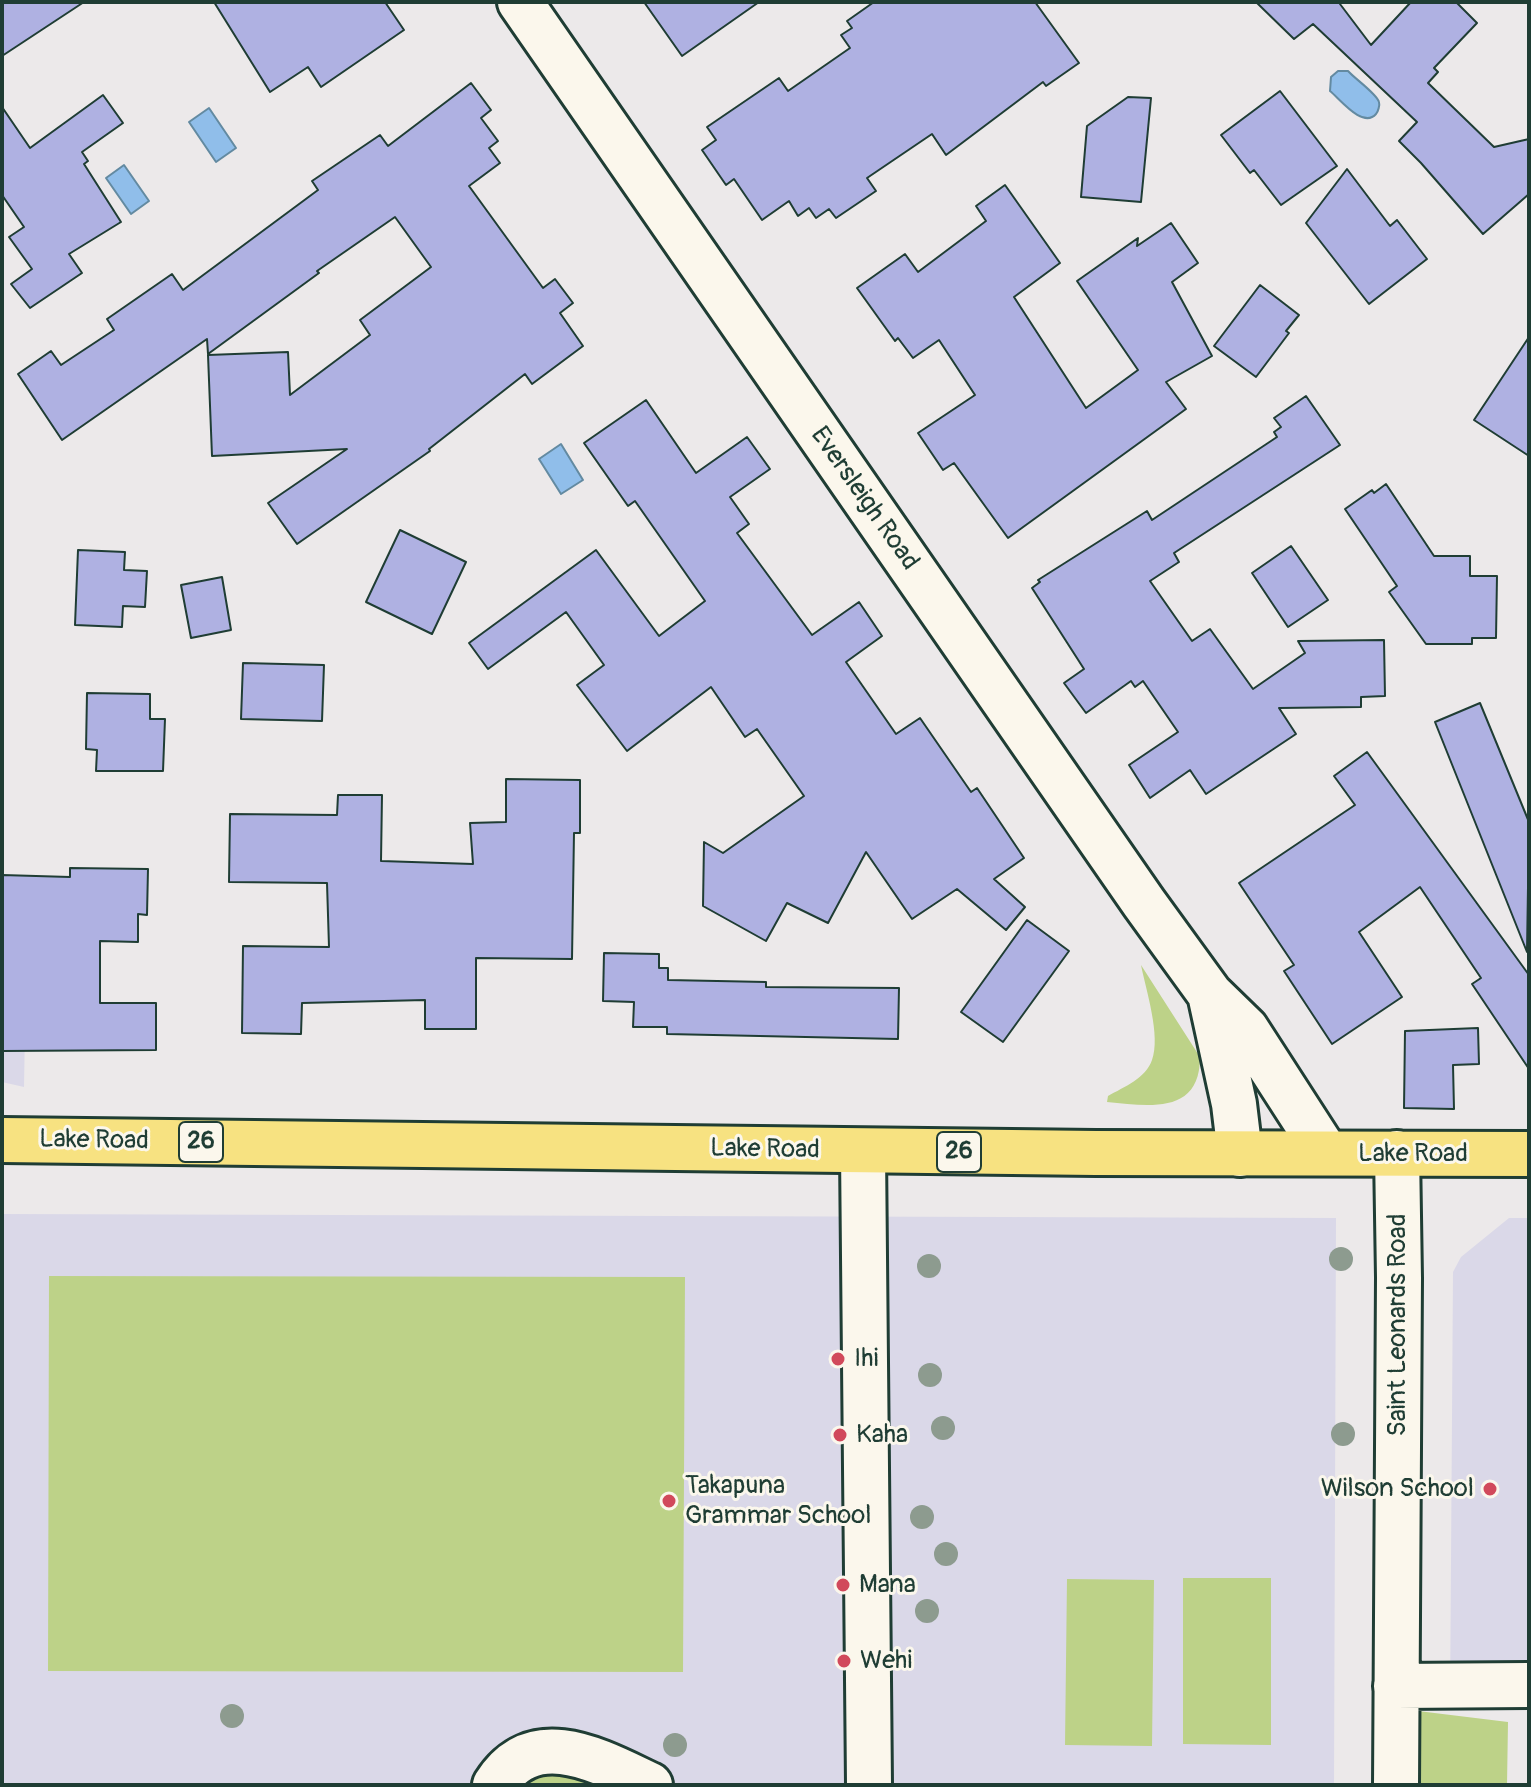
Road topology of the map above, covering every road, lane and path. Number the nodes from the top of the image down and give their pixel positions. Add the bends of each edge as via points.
1 (520, 2) edge
2 (1210, 994) junction
3 (2, 1140) edge
4 (863, 1151) junction
5 (1326, 1153) junction
6 (1397, 1153) junction
7 (1240, 1154) junction
8 (1529, 1154) edge
9 (1529, 1685) edge
10 (1396, 1686) junction
11 (495, 1785) edge
12 (650, 1785) edge
13 (869, 1785) edge
14 (1396, 1785) edge

1 - 2 street, Eversleigh Road
2 - 5 street, Eversleigh Road via 1246,1029
2 - 7 street, Eversleigh Road
3 - 4 main road, Lake Road / 26
4 - 7 main road, Lake Road / 26
4 - 13 street
5 - 6 main road, Lake Road / 26
5 - 7 main road, Lake Road / 26
6 - 8 main road, Lake Road / 26
6 - 10 street, Saint Leonards Road
9 - 10 street
10 - 14 street, Saint Leonards Road
11 - 12 street via 505,1769 523,1758 568,1751

